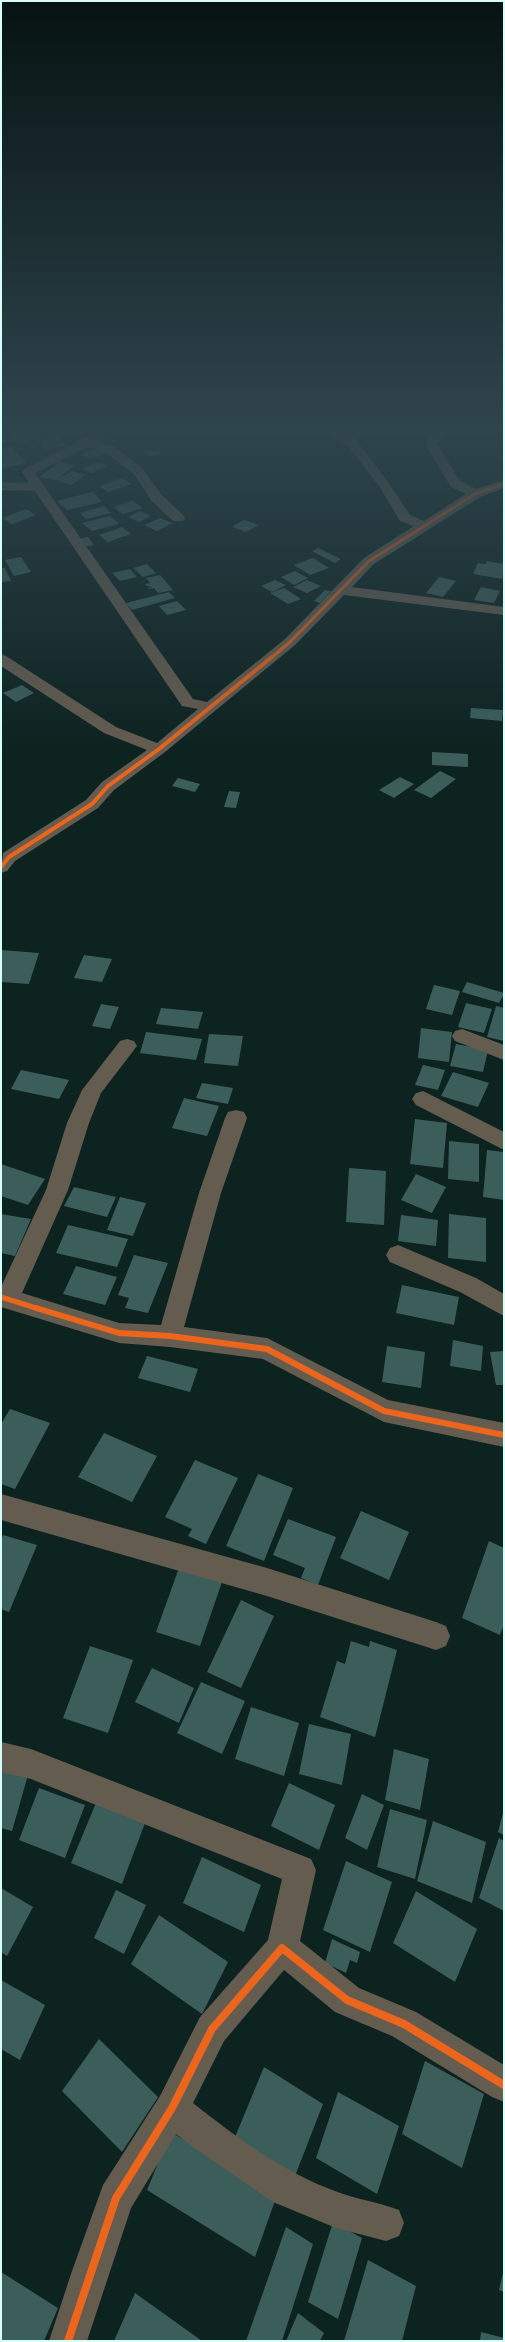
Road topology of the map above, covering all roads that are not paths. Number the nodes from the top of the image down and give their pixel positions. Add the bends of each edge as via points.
1 (74, 538) edge
2 (405, 538) edge
3 (342, 590) junction
4 (504, 611) edge
5 (1, 659) edge
6 (210, 707) junction
7 (159, 749) junction
8 (1, 867) edge
9 (462, 1036) dead end
10 (127, 1046) dead end
11 (504, 1053) edge
12 (423, 1099) dead end
13 (236, 1118) dead end
14 (504, 1142) edge
15 (398, 1255) dead end
16 (4, 1298) edge
17 (504, 1306) edge
18 (170, 1336) junction
19 (504, 1435) edge
20 (1, 1507) edge
21 (436, 1636) dead end
22 (1, 1757) edge
23 (282, 1948) junction
24 (504, 2085) edge
25 (172, 2108) junction
26 (386, 2223) dead end
27 (68, 2341) edge

1 - 6 street via 188,703
2 - 3 street via 369,561
3 - 4 street
3 - 6 street via 290,642
5 - 7 street via 110,730
6 - 7 street
7 - 8 street via 108,786 92,804 9,857
9 - 11 street
10 - 16 street via 92,1090 78,1123 57,1190
12 - 14 street
13 - 18 street via 210,1193
15 - 17 street via 468,1284
16 - 18 street via 119,1332
18 - 19 street via 267,1350 384,1411
20 - 21 street via 267,1582
22 - 23 street via 31,1764 300,1870
23 - 24 street via 347,2000 404,2024
23 - 25 street via 212,2029
25 - 26 street via 205,2135 286,2189 336,2210
25 - 27 street via 116,2198

